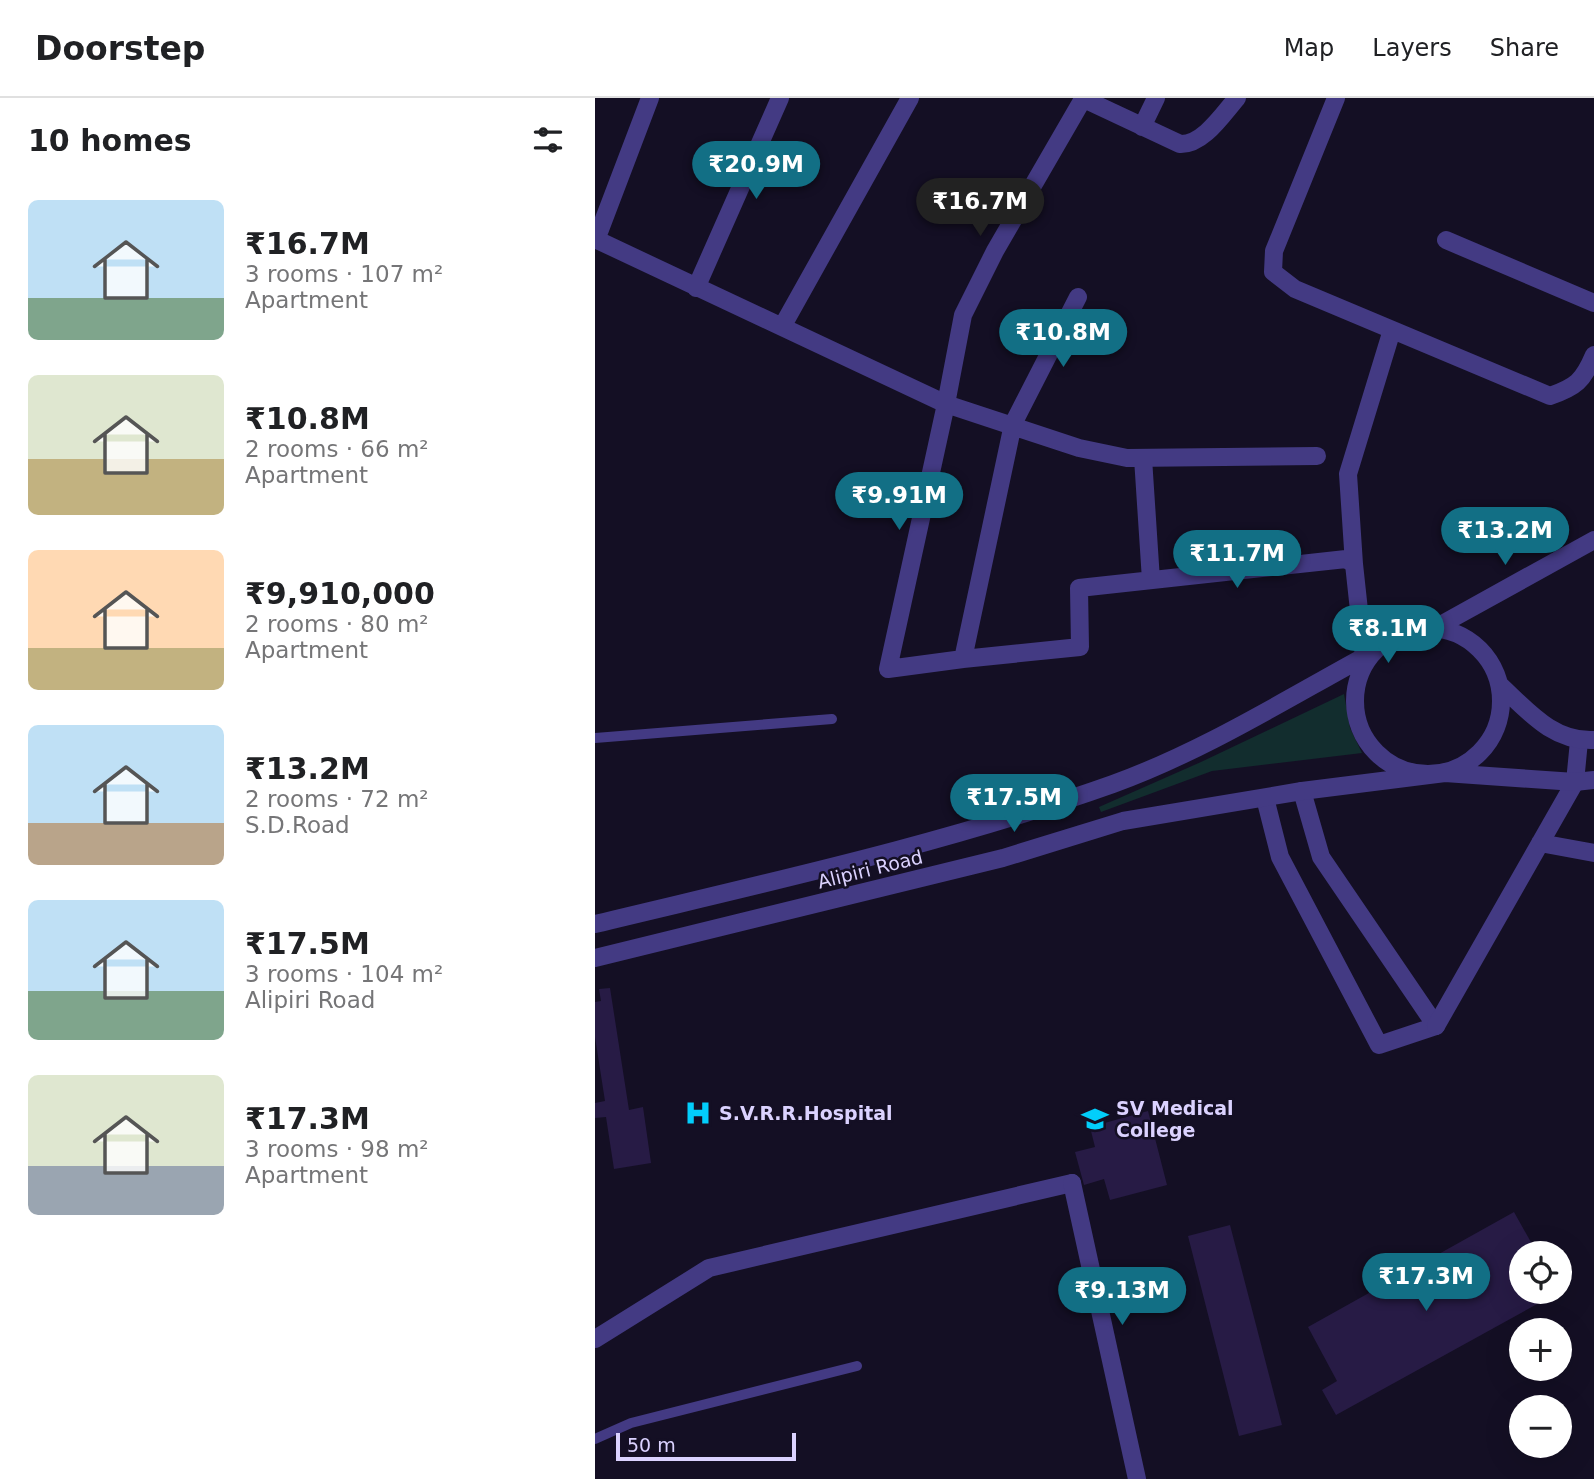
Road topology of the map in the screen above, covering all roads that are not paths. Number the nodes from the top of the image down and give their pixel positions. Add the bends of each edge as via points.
1 (650, 98) edge
2 (780, 98) edge
3 (910, 98) edge
4 (1082, 98) edge
5 (1156, 98) edge
6 (1237, 98) edge
7 (1336, 98) edge
8 (1142, 127) junction
9 (595, 240) edge
10 (1445, 240) dead end
11 (696, 288) junction
12 (1078, 297) dead end
13 (1594, 303) edge
14 (782, 327) junction
15 (1392, 330) junction
16 (1594, 355) edge
17 (946, 404) junction
18 (1013, 424) junction
19 (1317, 456) dead end
20 (1143, 458) junction
21 (1594, 540) edge
22 (1354, 564) junction
23 (1151, 580) junction
24 (1435, 628) junction
25 (1369, 654) junction
26 (963, 659) junction
27 (1500, 685) junction
28 (832, 719) dead end
29 (595, 737) edge
30 (1587, 741) edge
31 (1445, 774) junction
32 (1594, 780) edge
33 (1575, 782) junction
34 (1302, 791) junction
35 (1265, 798) junction
36 (1541, 844) junction
37 (1594, 853) edge
38 (595, 924) edge
39 (595, 958) edge
40 (1436, 1027) junction
41 (595, 1339) edge
42 (857, 1366) dead end
43 (595, 1439) edge
44 (1137, 1479) edge

1 - 9 street
2 - 11 street
3 - 14 street
4 - 8 street
4 - 17 street via 963,315
5 - 8 street
6 - 8 street via 1188,144
7 - 15 street via 1274,251 1273,272 1295,289
9 - 11 street
10 - 13 street
11 - 14 street
12 - 18 street
14 - 17 street
15 - 16 street via 1549,396 1571,388
15 - 22 street via 1348,474
17 - 18 street
17 - 26 street via 888,669
18 - 20 street via 1079,448
18 - 26 street
19 - 20 street
20 - 23 street
21 - 24 street
22 - 23 street via 1346,559
22 - 25 street
23 - 26 street via 1079,588 1080,647
24 - 25 street via 1391,637
24 - 27 street via 1458,633 1477,646 1492,664
25 - 31 street via 1355,694 1356,717 1365,738 1379,756 1398,768
25 - 38 street, Alipiri Road via 1212,741 1114,783 899,851
27 - 30 street via 1544,726 1563,737
27 - 31 street via 1495,731 1482,750
28 - 29 lane
30 - 33 street
31 - 33 street
31 - 34 street, Alipiri Road
32 - 33 street
33 - 36 street
34 - 35 street, Alipiri Road
34 - 40 street via 1321,858
35 - 39 street, Alipiri Road via 1123,821 1003,858
35 - 40 street via 1280,857 1379,1045
36 - 37 street
36 - 40 street
41 - 44 street via 709,1268 1072,1183
42 - 43 lane via 631,1423

